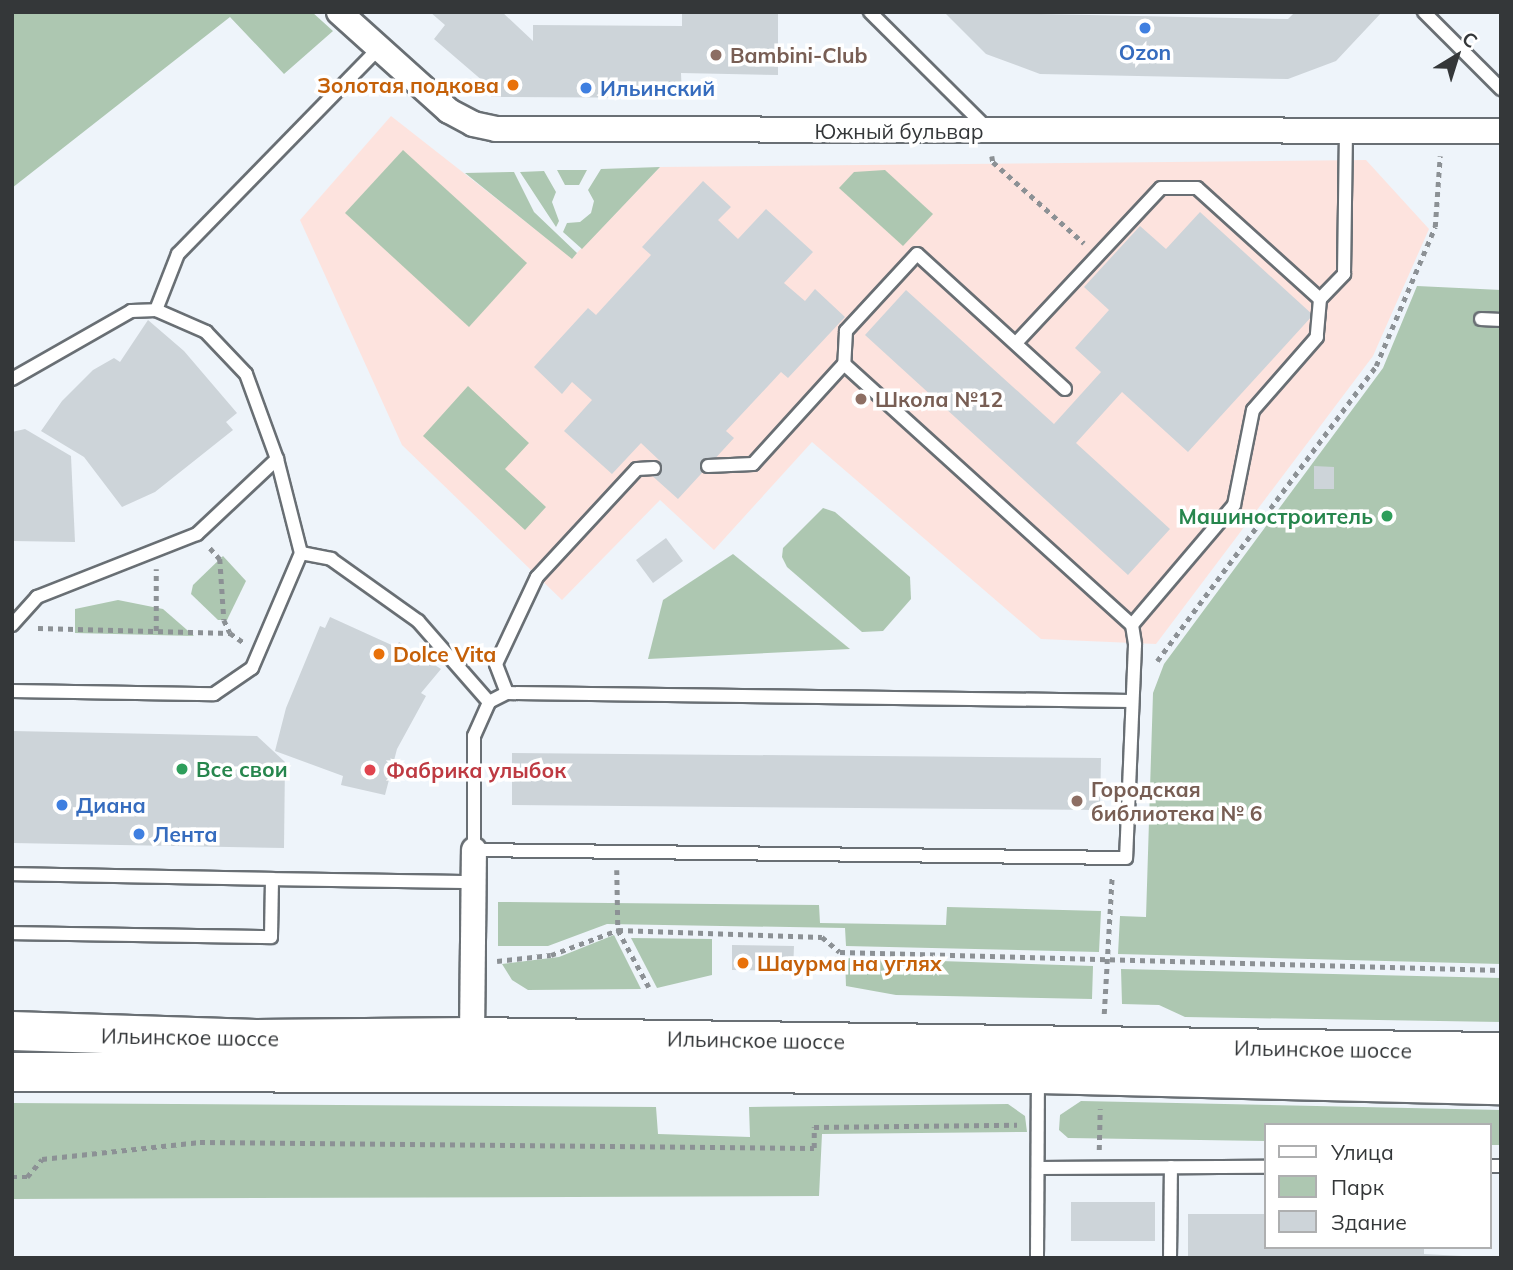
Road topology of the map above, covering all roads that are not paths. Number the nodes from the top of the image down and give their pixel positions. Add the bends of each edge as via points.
1 (339, 12) edge
2 (870, 12) edge
3 (1424, 12) edge
4 (377, 50) junction
5 (1501, 89) edge
6 (1346, 131) junction
7 (1501, 131) edge
8 (990, 132) junction
9 (1320, 299) junction
10 (156, 310) junction
11 (1481, 318) dead end
12 (1501, 320) edge
13 (1016, 343) junction
14 (844, 365) junction
15 (12, 379) edge
16 (1065, 389) dead end
17 (277, 459) junction
18 (708, 466) dead end
19 (654, 468) dead end
20 (301, 553) junction
21 (1132, 625) junction
22 (18, 627) edge
23 (12, 691) edge
24 (507, 693) junction
25 (1131, 701) junction
26 (489, 702) junction
27 (474, 850) junction
28 (12, 874) edge
29 (272, 879) junction
30 (474, 882) junction
31 (12, 933) edge
32 (12, 1031) edge
33 (472, 1037) junction
34 (1501, 1052) edge
35 (12, 1072) edge
36 (1038, 1074) junction
37 (1501, 1085) edge
38 (1171, 1167) junction
39 (1264, 1167) edge
40 (1038, 1168) junction
41 (1037, 1258) edge
42 (1170, 1258) edge

1 - 4 street, Южный бульвар
2 - 8 lane
3 - 5 lane
4 - 8 street, Южный бульвар via 449,111 473,124 496,129
4 - 10 lane via 178,254
6 - 7 street, Южный бульвар
6 - 8 street, Южный бульвар
6 - 9 lane via 1344,274
9 - 13 lane via 1197,188 1161,188
9 - 21 lane via 1317,337 1253,410 1234,505
10 - 15 lane via 131,311
10 - 17 lane via 206,332 246,374
11 - 12 lane
13 - 14 lane via 917,254 846,331
13 - 16 lane
14 - 18 lane via 753,464
14 - 21 lane
17 - 20 lane
17 - 22 lane via 197,534 37,597
19 - 24 lane via 638,469 537,578 496,664
20 - 23 lane via 252,668 214,694
20 - 26 lane via 331,559 418,621
21 - 25 lane
24 - 25 lane
24 - 26 lane
25 - 27 lane via 1126,858
26 - 27 lane via 474,736
27 - 30 street
28 - 29 lane
29 - 30 lane
29 - 31 lane via 271,937
30 - 33 street
32 - 33 main road, Ильинское шоссе via 256,1039
33 - 34 main road, Ильинское шоссе
35 - 36 main road, Ильинское шоссе
36 - 37 main road, Ильинское шоссе
36 - 40 lane
38 - 39 lane
38 - 40 lane
38 - 42 lane
40 - 41 lane

